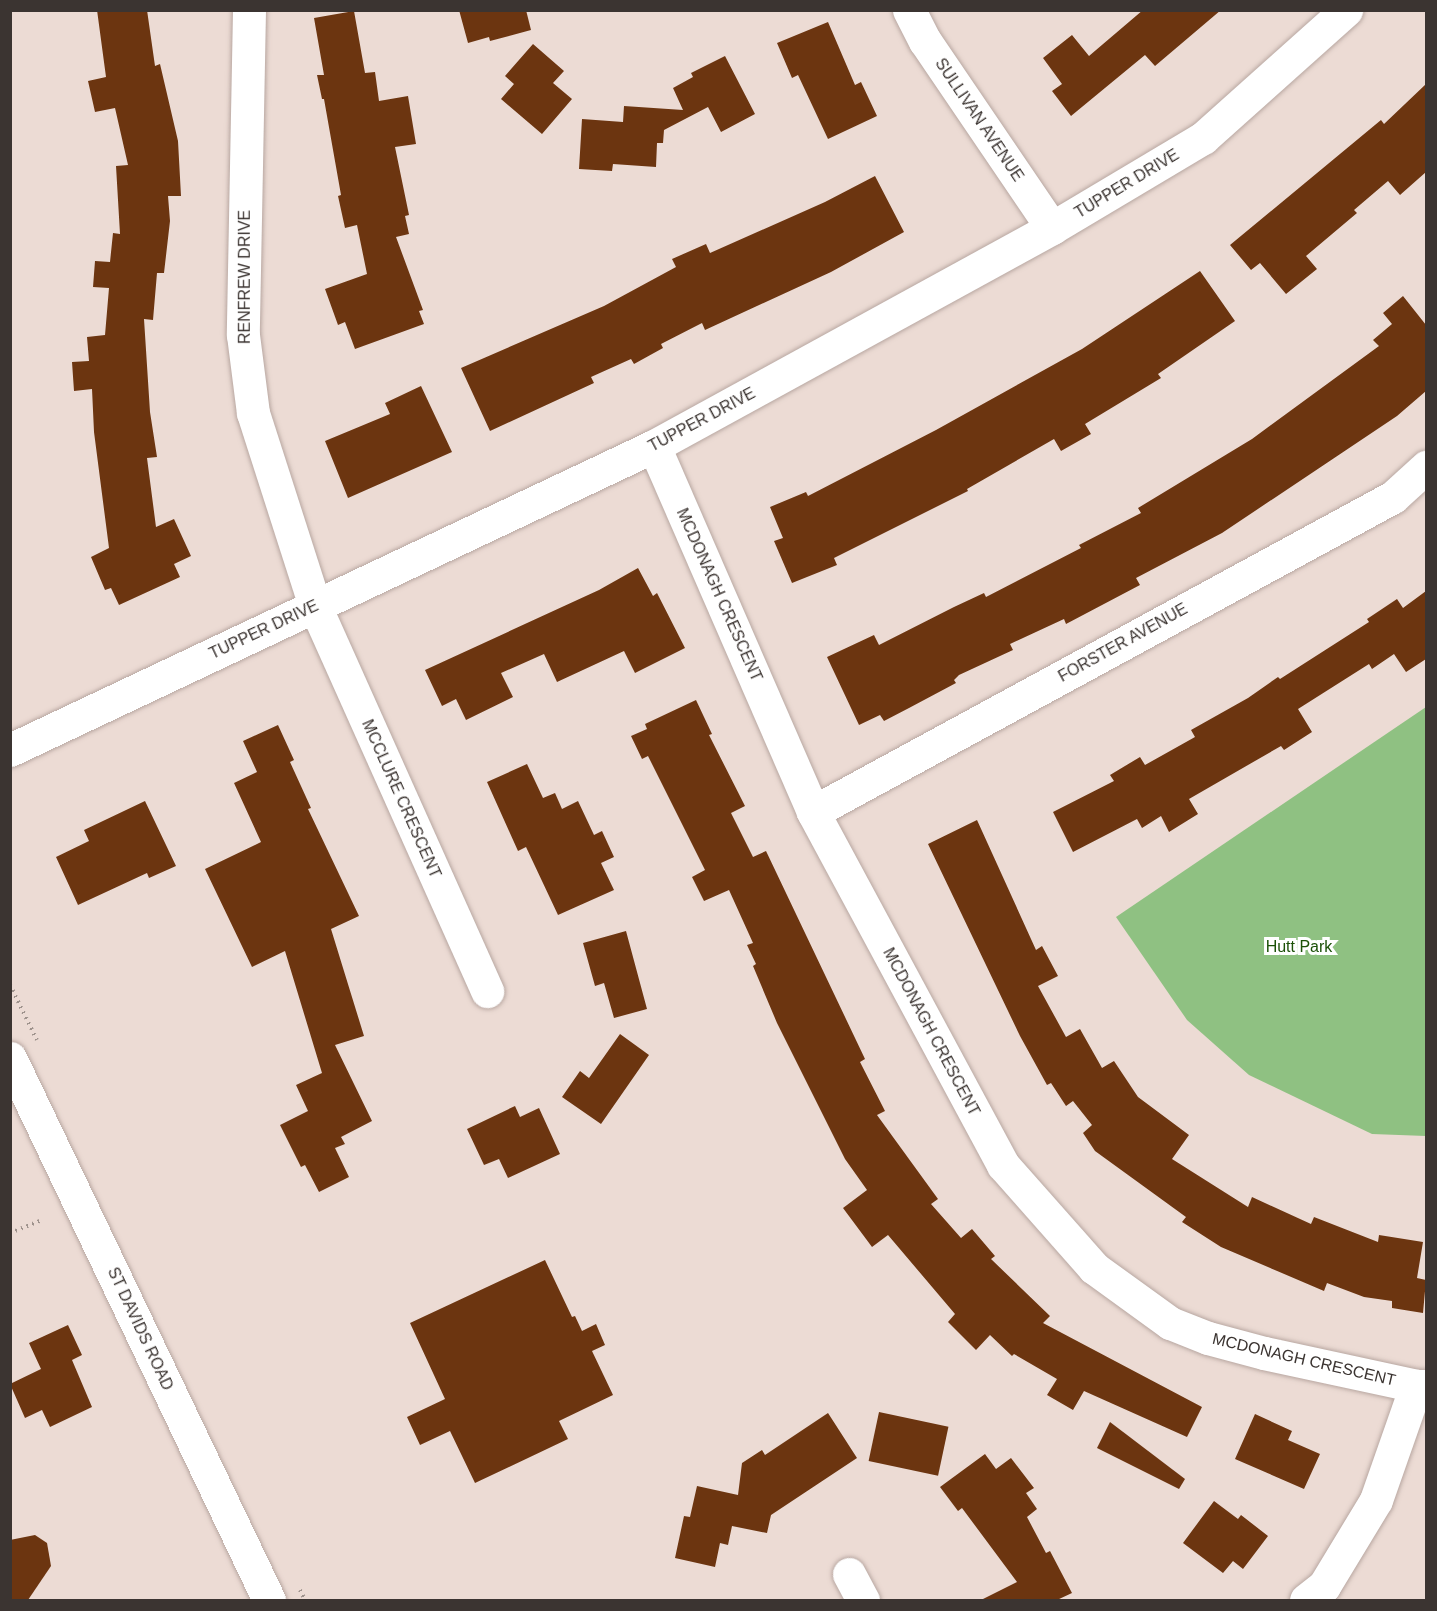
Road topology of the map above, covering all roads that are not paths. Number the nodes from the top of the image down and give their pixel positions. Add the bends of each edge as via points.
1 (249, 10) edge
2 (909, 10) edge
3 (1346, 10) edge
4 (1052, 228) junction
5 (654, 446) junction
6 (1426, 467) edge
7 (315, 606) junction
8 (10, 750) edge
9 (813, 812) junction
10 (487, 991) dead end
11 (10, 1058) edge
12 (1421, 1386) edge
13 (269, 1600) edge
14 (1306, 1600) edge

1 - 7 street, RENFREW DRIVE via 243,335 253,413
2 - 4 street, SULLIVAN AVENUE via 925,41
3 - 4 street, TUPPER DRIVE via 1203,138
4 - 5 street, TUPPER DRIVE
5 - 7 street, TUPPER DRIVE
5 - 9 street, MCDONAGH CRESCENT
6 - 9 street, FORSTER AVENUE via 1392,497
7 - 8 street, TUPPER DRIVE
7 - 10 street, MCCLURE CRESCENT
9 - 12 street, MCDONAGH CRESCENT via 1003,1165 1094,1268 1170,1323 1208,1338
11 - 13 street, ST DAVIDS ROAD
12 - 14 street via 1376,1500 1323,1586

